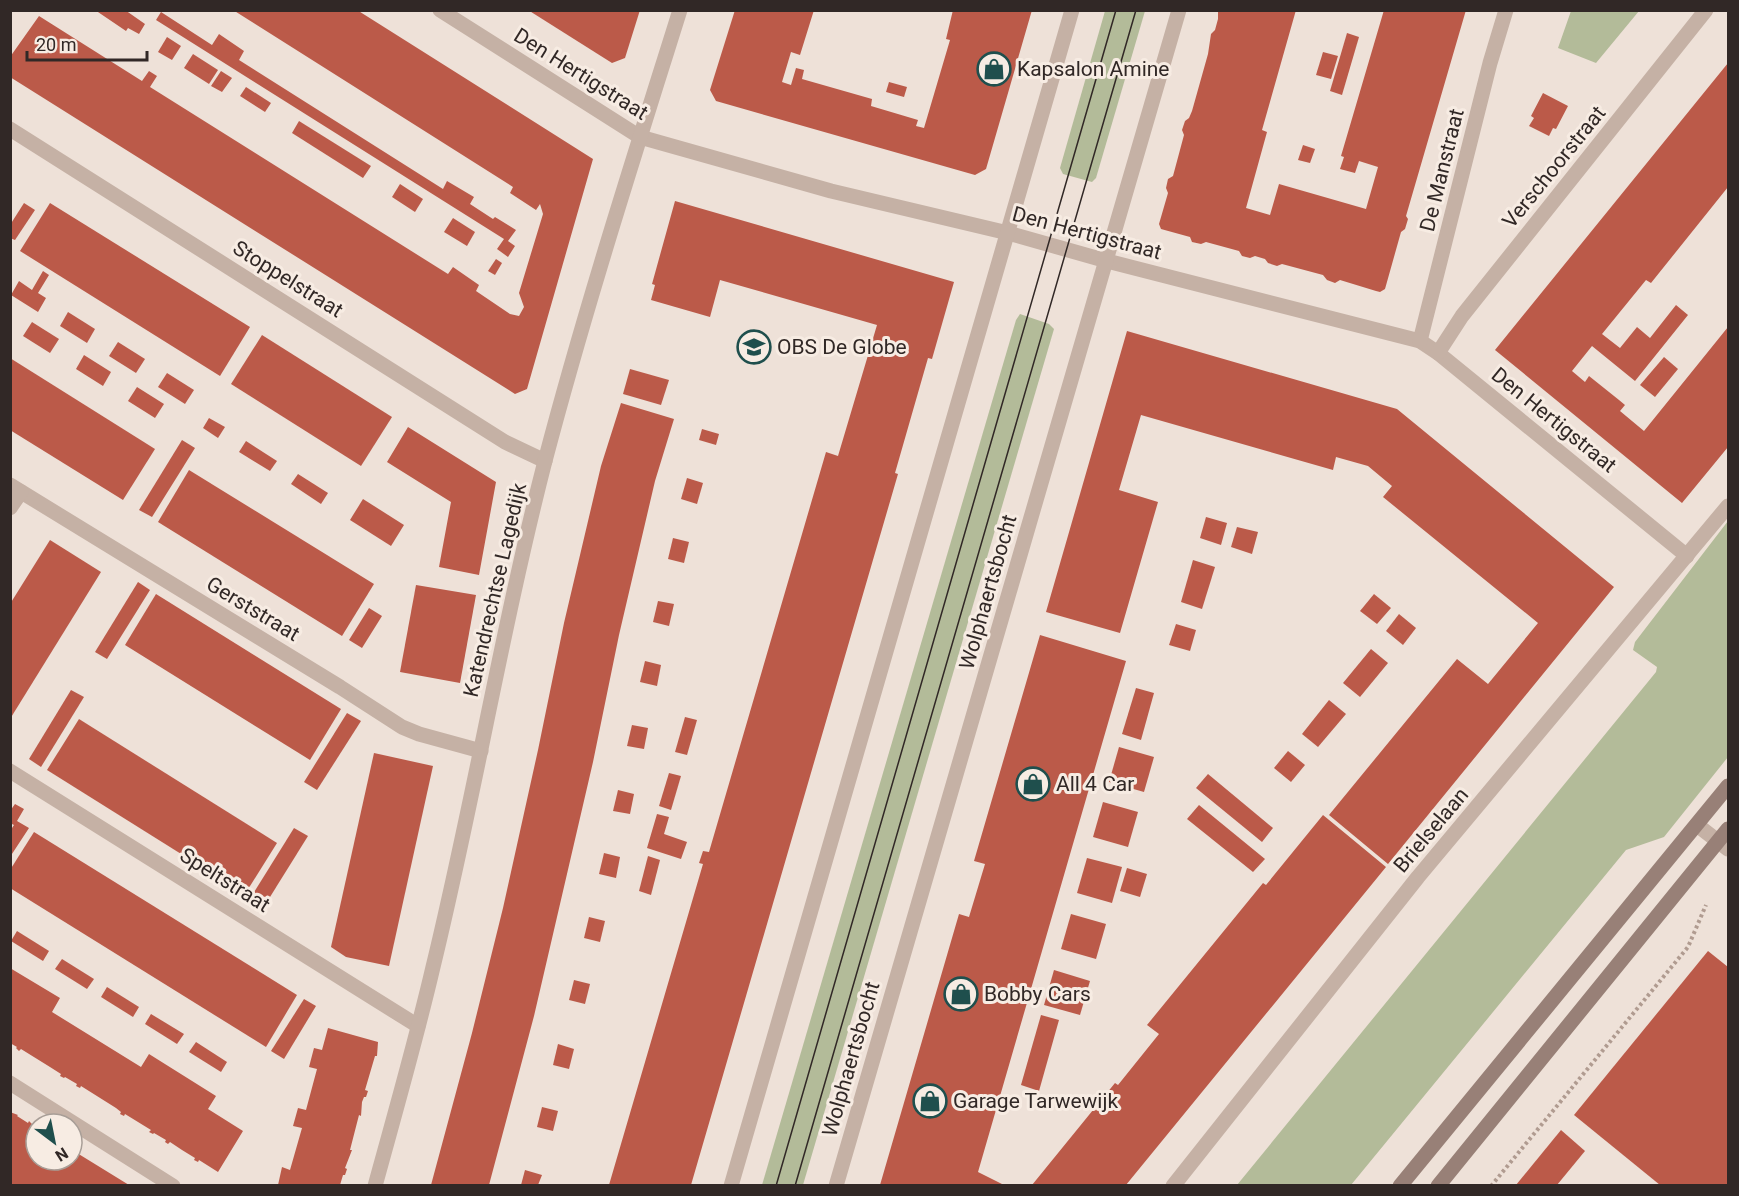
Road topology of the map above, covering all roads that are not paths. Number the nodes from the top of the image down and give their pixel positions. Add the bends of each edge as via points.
1 (440, 10) edge
2 (680, 10) edge
3 (1072, 10) edge
4 (1179, 10) edge
5 (1506, 10) edge
6 (1706, 10) edge
7 (10, 129) edge
8 (640, 137) junction
9 (1008, 233) junction
10 (1107, 261) junction
11 (1420, 341) junction
12 (1438, 353) junction
13 (545, 462) junction
14 (16, 488) edge
15 (1728, 506) edge
16 (10, 508) edge
17 (1688, 556) junction
18 (481, 751) junction
19 (10, 771) edge
20 (1728, 786) edge
21 (1697, 825) junction
22 (1728, 829) edge
23 (1723, 845) edge
24 (418, 1026) junction
25 (10, 1083) edge
26 (173, 1185) edge
27 (375, 1185) edge
28 (731, 1185) edge
29 (836, 1185) edge
30 (1173, 1185) edge
31 (1400, 1185) edge
32 (1438, 1185) edge

1 - 8 street, Den Hertigstraat
2 - 8 street, Katendrechtse Lagedijk
3 - 9 street
4 - 10 street, Wolphaertsbocht
5 - 11 street, De Manstraat
6 - 12 street, Verschoorstraat via 1469,307
7 - 13 street, Stoppelstraat via 505,442
8 - 9 street, Den Hertigstraat via 831,191
8 - 13 street, Katendrechtse Lagedijk
9 - 10 street, Den Hertigstraat
9 - 28 street
10 - 11 street, Den Hertigstraat
10 - 29 street, Wolphaertsbocht
11 - 12 street, Den Hertigstraat
12 - 17 street, Den Hertigstraat
13 - 18 street, Katendrechtse Lagedijk
14 - 16 street
14 - 18 street, Gerststraat via 402,728
15 - 17 street, Brielselaan
17 - 30 street, Brielselaan via 1418,878
18 - 24 street, Katendrechtse Lagedijk
19 - 24 street, Speltstraat
20 - 21 main road
21 - 23 street
21 - 31 main road
22 - 23 main road
23 - 32 main road
24 - 27 street, Katendrechtse Lagedijk
25 - 26 street

